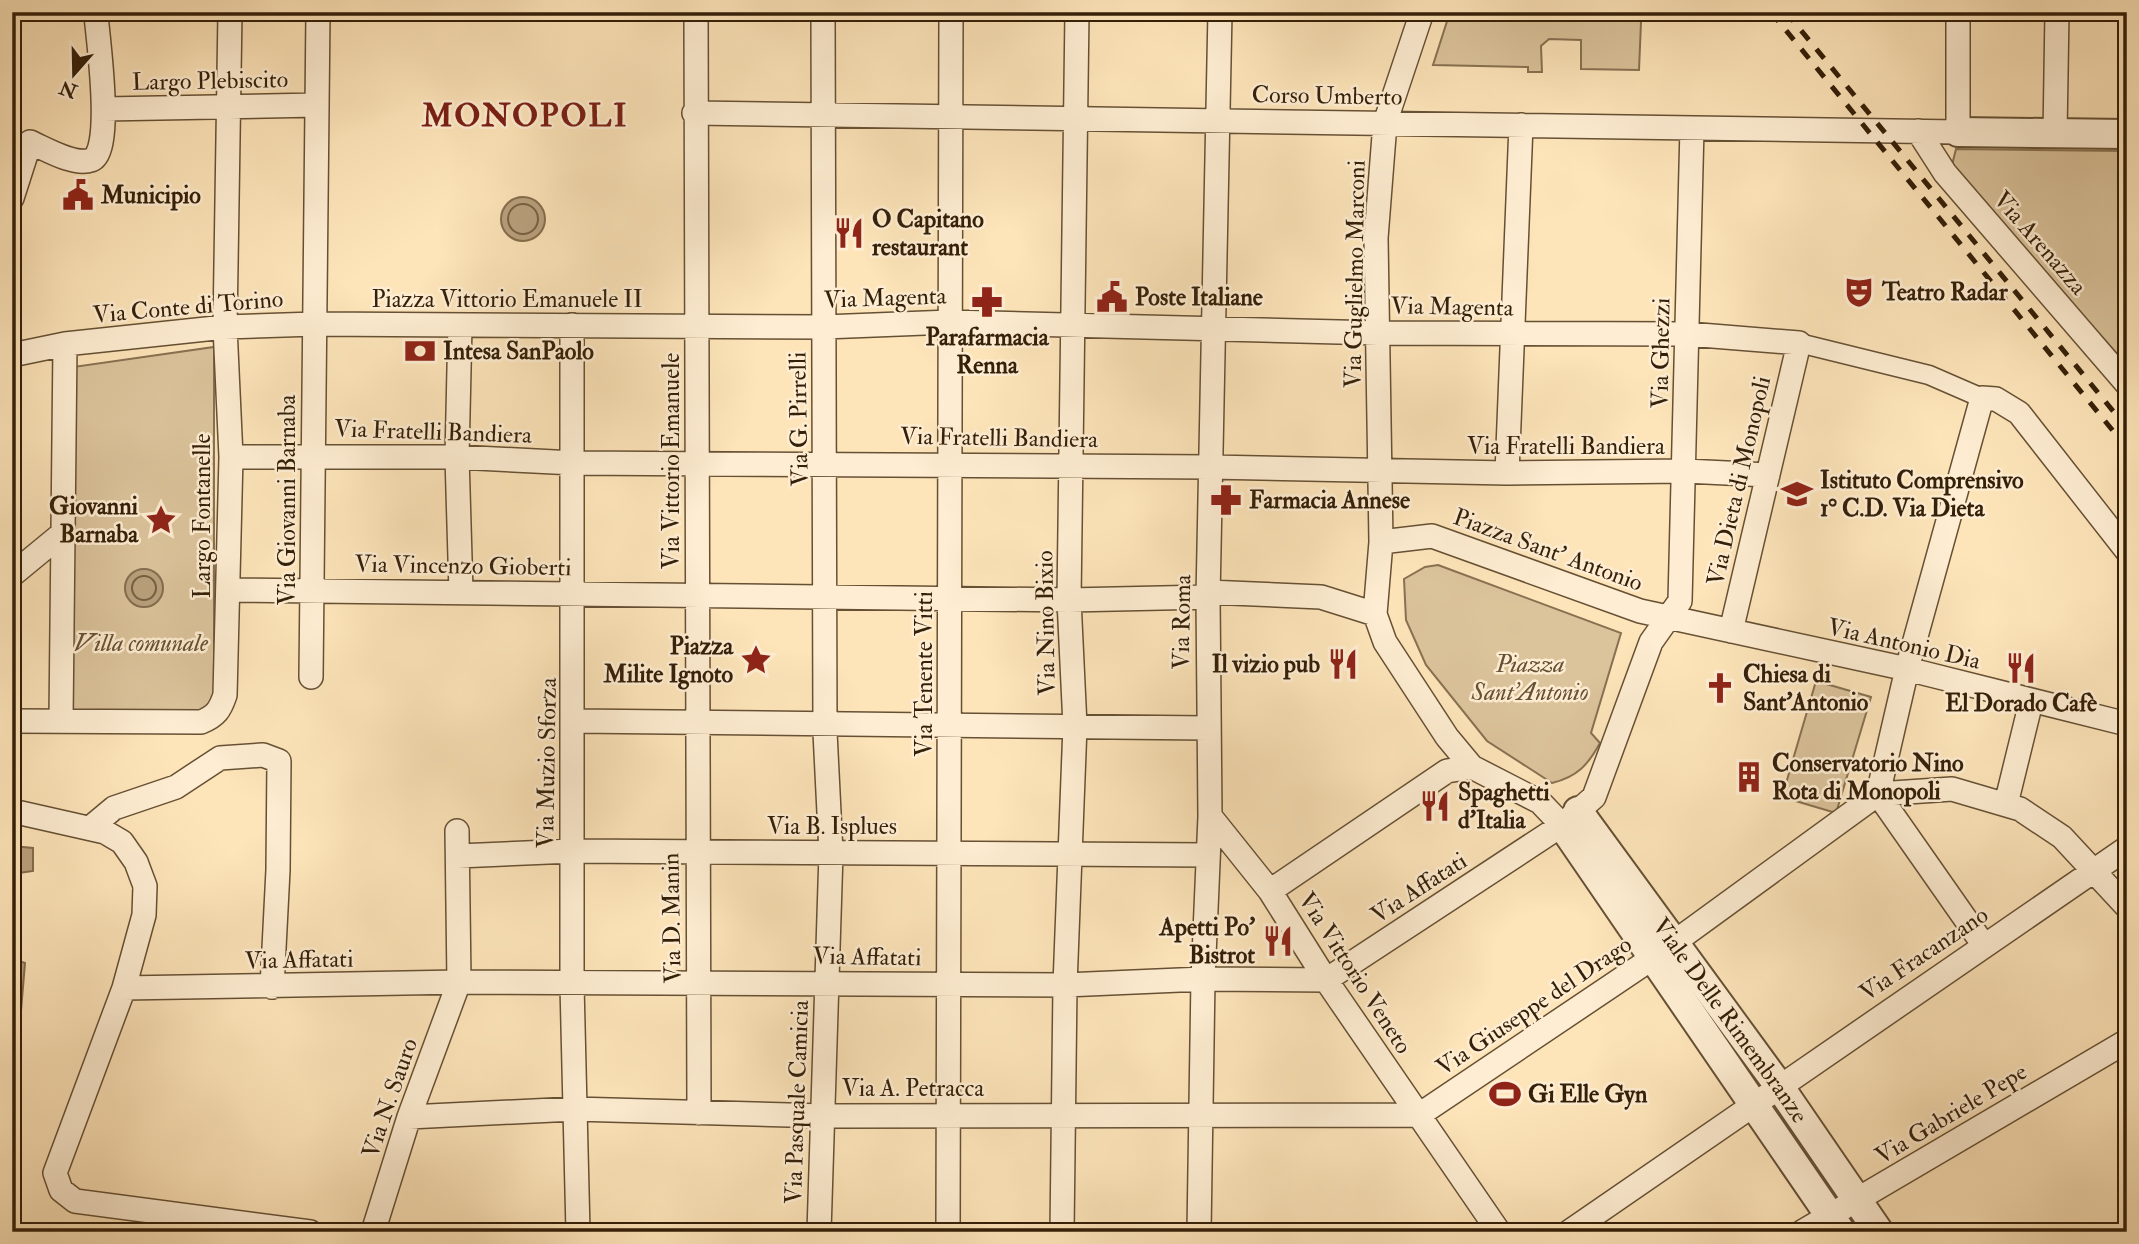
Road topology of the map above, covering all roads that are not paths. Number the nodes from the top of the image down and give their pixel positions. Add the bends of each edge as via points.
1 (230, 12) edge
2 (318, 12) edge
3 (695, 12) edge
4 (822, 12) edge
5 (951, 12) edge
6 (1077, 12) edge
7 (1220, 12) edge
8 (1422, 12) edge
9 (1958, 12) edge
10 (2057, 12) edge
11 (92, 13) edge
12 (317, 105) junction
13 (228, 106) junction
14 (104, 109) junction
15 (694, 113) junction
16 (821, 115) junction
17 (953, 117) junction
18 (1075, 118) junction
19 (1219, 121) junction
20 (1385, 123) junction
21 (1521, 125) junction
22 (1692, 128) junction
23 (1919, 131) junction
24 (1958, 132) junction
25 (2055, 134) junction
26 (2127, 134) edge
27 (21, 137) edge
28 (12, 198) edge
29 (950, 322) junction
30 (315, 324) junction
31 (460, 325) junction
32 (572, 325) junction
33 (697, 326) junction
34 (1073, 326) junction
35 (225, 327) junction
36 (824, 327) junction
37 (1214, 330) junction
38 (1378, 333) junction
39 (1511, 334) junction
40 (1688, 334) junction
41 (1799, 343) junction
42 (65, 344) junction
43 (12, 355) edge
44 (2127, 384) edge
45 (1982, 398) junction
46 (312, 455) junction
47 (231, 457) junction
48 (457, 457) junction
49 (827, 462) junction
50 (574, 463) junction
51 (698, 463) junction
52 (950, 464) junction
53 (1071, 465) junction
54 (1211, 467) junction
55 (1685, 471) junction
56 (1380, 472) junction
57 (1507, 473) junction
58 (1768, 475) junction
59 (63, 533) junction
60 (1381, 542) junction
61 (2127, 551) edge
62 (12, 575) edge
63 (229, 590) junction
64 (313, 590) junction
65 (461, 592) junction
66 (574, 594) junction
67 (1208, 594) junction
68 (697, 596) junction
69 (827, 596) junction
70 (952, 598) junction
71 (1069, 600) junction
72 (1375, 614) junction
73 (1667, 617) junction
74 (1731, 631) junction
75 (1907, 669) junction
76 (311, 677) dead end
77 (2031, 702) junction
78 (61, 720) junction
79 (12, 721) edge
80 (575, 721) junction
81 (695, 722) junction
82 (827, 722) junction
83 (2127, 724) edge
84 (950, 725) junction
85 (1075, 726) junction
86 (1207, 728) junction
87 (1472, 767) junction
88 (1878, 794) junction
89 (2006, 804) junction
90 (12, 811) edge
91 (1210, 816) junction
92 (1570, 818) junction
93 (90, 828) junction
94 (457, 831) dead end
95 (2127, 848) edge
96 (572, 851) junction
97 (697, 852) junction
98 (951, 852) junction
99 (831, 853) junction
100 (1072, 854) junction
101 (1207, 855) junction
102 (458, 856) junction
103 (2092, 872) junction
104 (1270, 891) junction
105 (2127, 907) edge
106 (1983, 944) junction
107 (1663, 950) junction
108 (1203, 979) junction
109 (1326, 980) junction
110 (699, 981) junction
111 (459, 982) junction
112 (827, 982) junction
113 (572, 985) junction
114 (951, 985) junction
115 (1065, 985) junction
116 (124, 988) junction
117 (272, 988) junction
118 (2127, 1041) edge
119 (1779, 1086) junction
120 (1754, 1107) junction
121 (574, 1109) junction
122 (699, 1113) junction
123 (949, 1113) junction
124 (1063, 1115) junction
125 (1201, 1115) junction
126 (1419, 1115) junction
127 (824, 1116) junction
128 (409, 1117) junction
129 (1857, 1200) junction
130 (1836, 1224) edge
131 (310, 1232) edge
132 (373, 1232) edge
133 (578, 1232) edge
134 (819, 1232) edge
135 (948, 1232) edge
136 (1062, 1232) edge
137 (1199, 1232) edge
138 (1499, 1232) edge
139 (1569, 1232) edge
140 (1802, 1232) edge
141 (1879, 1232) edge

1 - 13 street, Largo Fontanelle
2 - 12 street
3 - 15 street
4 - 16 street, Via G. Pirrelli
5 - 17 street, Via Tenente Vitti
6 - 18 street, Via Nino Bixio
7 - 19 street, Via Roma
8 - 20 street, Via Guglielmo Marconi
9 - 24 street
10 - 25 street
11 - 14 street
12 - 13 street, Largo Plebiscito
12 - 30 street
13 - 14 street, Largo Plebiscito
13 - 35 street, Largo Fontanelle
14 - 27 street via 101,152 94,160 82,162
15 - 16 street, Corso Umberto
15 - 33 street
16 - 17 street, Corso Umberto
16 - 36 street, Via G. Pirrelli
17 - 18 street, Corso Umberto
17 - 29 street, Via Tenente Vitti
18 - 19 street, Corso Umberto
18 - 34 street, Via Nino Bixio
19 - 20 street, Corso Umberto
19 - 37 street, Via Roma
20 - 21 street, Corso Umberto
20 - 38 street, Via Guglielmo Marconi via 1377,238
21 - 22 street, Corso Umberto
21 - 39 street
22 - 23 street, Corso Umberto
22 - 40 street, Via Ghezzi
23 - 24 street, Corso Umberto
23 - 44 street, Via Arenazza via 1945,173
24 - 25 street
25 - 26 street
27 - 28 street
29 - 34 street, Via Magenta
29 - 36 street, Via Magenta
29 - 52 street, Via Tenente Vitti
30 - 31 street, Piazza Vittorio Emanuele II
30 - 35 street, Via Conte di Torino
30 - 46 street, Via Giovanni Barnaba
31 - 32 street, Piazza Vittorio Emanuele II
31 - 48 street
32 - 33 street, Piazza Vittorio Emanuele II
32 - 50 street, Via Muzio Sforza
33 - 36 street, Via Magenta
33 - 51 street, Via Vittorio Emanuele
34 - 37 street, Via Magenta
34 - 53 street, Via Nino Bixio
35 - 42 street, Via Conte di Torino
35 - 47 street, Largo Fontanelle
36 - 49 street, Via G. Pirrelli
37 - 38 street, Via Magenta
37 - 54 street, Via Roma
38 - 39 street, Via Magenta
38 - 56 street, Via Guglielmo Marconi
39 - 40 street, Via Magenta
39 - 57 street
40 - 41 street, Via Magenta
40 - 55 street, Via Ghezzi
41 - 45 street, Via Magenta via 1929,375
41 - 58 street, Via Dieta di Monopoli
42 - 43 street, Via Conte di Torino
42 - 59 street
45 - 61 street, Via Magenta via 1996,399 2019,413
45 - 75 street
46 - 47 street, Via Fratelli Bandiera
46 - 48 street, Via Fratelli Bandiera
46 - 64 street, Via Giovanni Barnaba
47 - 63 street, Largo Fontanelle
48 - 50 street, Via Fratelli Bandiera
48 - 65 street
49 - 51 street, Via Fratelli Bandiera
49 - 52 street, Via Fratelli Bandiera
49 - 69 street, Via G. Pirrelli
50 - 51 street, Via Fratelli Bandiera
50 - 66 street, Via Muzio Sforza
51 - 68 street, Via Vittorio Emanuele
52 - 53 street, Via Fratelli Bandiera
52 - 70 street, Via Tenente Vitti
53 - 54 street, Via Fratelli Bandiera
53 - 71 street, Via Nino Bixio
54 - 56 street, Via Fratelli Bandiera
54 - 67 street, Via Roma
55 - 57 street, Via Fratelli Bandiera
55 - 58 street, Via Fratelli Bandiera
55 - 73 street, Via Ghezzi via 1680,601
56 - 57 street, Via Fratelli Bandiera
56 - 60 street, Via Guglielmo Marconi
58 - 74 street, Via Dieta di Monopoli
59 - 62 street
59 - 78 street
60 - 72 street
60 - 73 street, Piazza Sant' Antonio via 1432,536
63 - 64 street, Via Vincenzo Gioberti
63 - 78 street, Largo Fontanelle via 225,695 214,717 201,722
64 - 65 street, Via Vincenzo Gioberti
64 - 76 street, Via Giovanni Barnaba
65 - 66 street, Via Vincenzo Gioberti
66 - 68 street, Via Vincenzo Gioberti
66 - 80 street, Via Muzio Sforza
67 - 71 street
67 - 72 street via 1321,597
67 - 86 street, Via Roma
68 - 69 street
68 - 81 street
69 - 70 street
69 - 82 street, Via G. Pirrelli
70 - 71 street
70 - 84 street, Via Tenente Vitti
71 - 85 street, Via Nino Bixio
72 - 87 street via 1385,642
73 - 74 street, Via Antonio Dia
73 - 92 street, Piazza Sant' Antonio via 1651,642 1594,797
74 - 75 street, Via Antonio Dia
75 - 77 street, Via Antonio Dia
75 - 88 street
77 - 83 street, Via Antonio Dia
77 - 89 street
78 - 79 street, Largo Fontanelle
80 - 81 street
80 - 96 street, Via Muzio Sforza
81 - 82 street
81 - 97 street, Via D. Manin
82 - 84 street
82 - 99 street, Via Pasquale Camicia
84 - 85 street
84 - 98 street, Via Tenente Vitti
85 - 86 street
85 - 100 street, Via Nino Bixio
86 - 91 street, Via Roma
87 - 92 street
87 - 104 street via 1447,771
88 - 89 street via 1952,789
88 - 106 street
88 - 107 street, Via Giuseppe del Drago
89 - 103 street via 2062,837
90 - 93 street
91 - 101 street, Via Roma
91 - 104 street, Via Vittorio Veneto
92 - 107 street, Viale Delle Rimembranze
92 - 109 street, Via Affatati
93 - 116 street via 122,842 145,887 144,915
93 - 117 street via 114,807 176,787 220,758 263,755 279,761
94 - 102 street
95 - 103 street, Via Fracanzano
96 - 97 street, Via B. Isplues
96 - 102 street, Via B. Isplues
96 - 113 street, Via Muzio Sforza
97 - 99 street, Via B. Isplues
97 - 110 street, Via D. Manin
98 - 99 street, Via B. Isplues
98 - 100 street, Via B. Isplues
98 - 114 street, Via Tenente Vitti
99 - 112 street, Via Pasquale Camicia
100 - 101 street, Via B. Isplues
100 - 115 street, Via Nino Bixio
101 - 108 street, Via Roma
102 - 111 street
103 - 105 street
103 - 106 street, Via Fracanzano
104 - 109 street, Via Vittorio Veneto
106 - 119 street, Via Fracanzano
107 - 119 street, Viale Delle Rimembranze
107 - 120 street, Viale Delle Rimembranze
107 - 126 street, Via Giuseppe del Drago
108 - 109 street, Via Affatati
108 - 115 street, Via Affatati
108 - 125 street, Via Roma
109 - 126 street, Via Vittorio Veneto
110 - 112 street, Via Affatati
110 - 113 street, Via Affatati
110 - 122 street, Via D. Manin
111 - 113 street, Via Affatati
111 - 117 street, Via Affatati
111 - 128 street, Via N. Sauro
112 - 114 street, Via Affatati
112 - 127 street, Via Pasquale Camicia
113 - 121 street, Via Muzio Sforza
114 - 115 street, Via Affatati
114 - 123 street, Via Tenente Vitti
115 - 124 street, Via Nino Bixio
116 - 117 street, Via Affatati
116 - 131 street via 55,1173 61,1190 75,1201
118 - 129 street, Via Gabriele Pepe
119 - 120 street, Via Fracanzano
119 - 129 street, Viale Delle Rimembranze
120 - 130 street, Viale Delle Rimembranze
120 - 139 street, Via Fracanzano
121 - 122 street, Via A. Petracca
121 - 128 street, Via A. Petracca
121 - 133 street, Via Muzio Sforza
122 - 127 street, Via A. Petracca
123 - 124 street, Via A. Petracca
123 - 127 street, Via A. Petracca
123 - 135 street, Via Tenente Vitti
124 - 125 street, Via A. Petracca
124 - 136 street, Via Nino Bixio
125 - 126 street, Via A. Petracca
125 - 137 street, Via Roma
126 - 138 street, Via Vittorio Veneto
127 - 134 street, Via Pasquale Camicia
128 - 132 street, Via N. Sauro
129 - 130 street, Via Gabriele Pepe
129 - 141 street, Viale Delle Rimembranze
130 - 140 street, Via Gabriele Pepe

